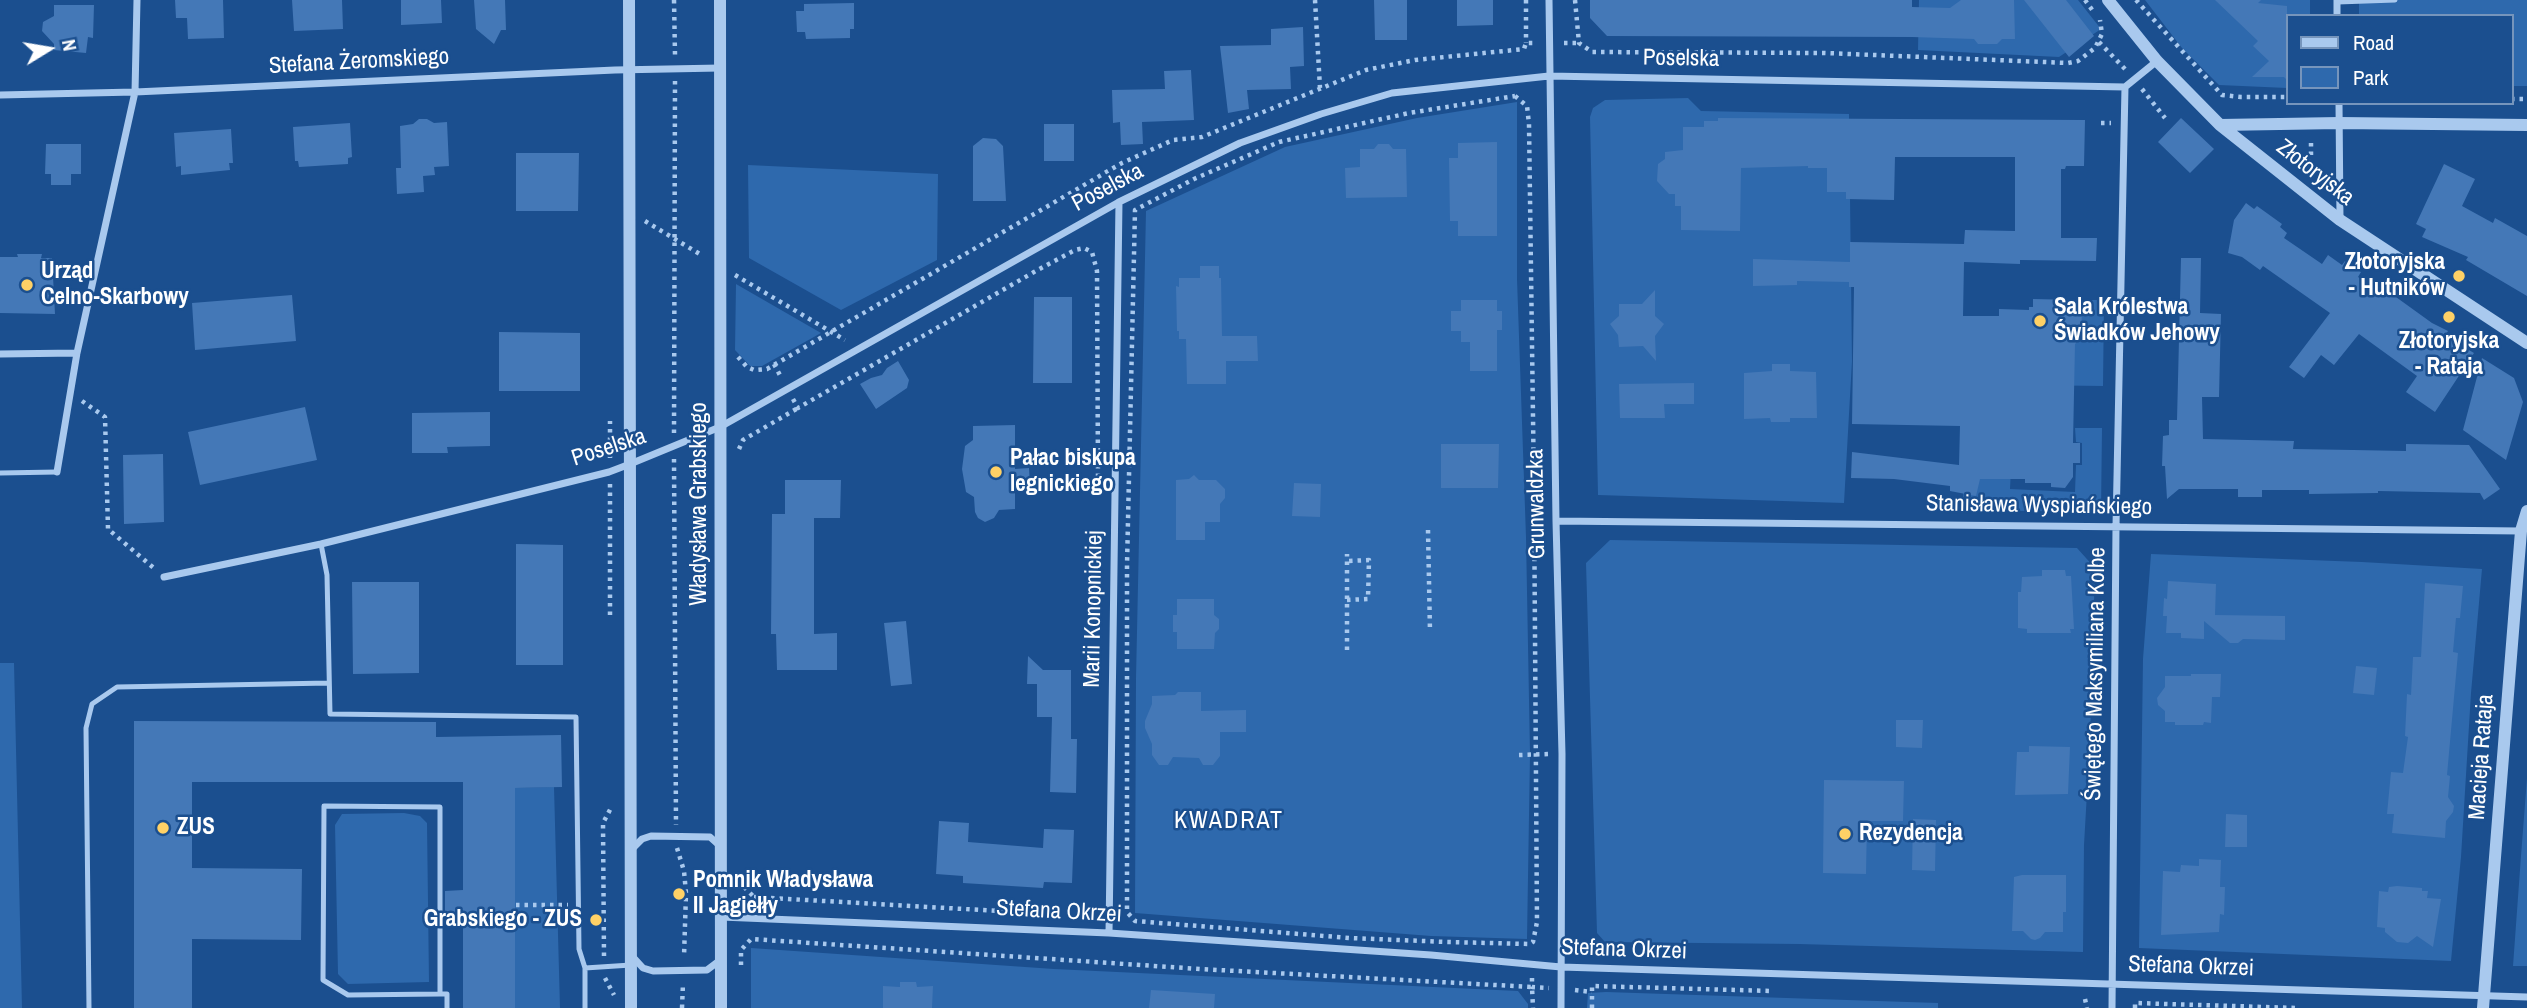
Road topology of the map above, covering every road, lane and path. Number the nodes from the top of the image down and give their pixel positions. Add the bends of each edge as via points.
1 (137, 0) edge
2 (629, 0) edge
3 (674, 0) edge
4 (720, 0) edge
5 (1315, 0) edge
6 (1526, 0) edge
7 (1549, 0) edge
8 (1575, 0) edge
9 (2085, 0) edge
10 (2108, 0) edge
11 (2136, 0) edge
12 (2395, 0) edge
13 (2337, 1) edge
14 (2157, 61) junction
15 (720, 68) junction
16 (675, 69) junction
17 (630, 70) junction
18 (1549, 76) junction
19 (2125, 87) junction
20 (1320, 88) junction
21 (135, 92) junction
22 (0, 95) edge
23 (2286, 97) edge
24 (2339, 105) edge
25 (2311, 123) junction
26 (2339, 123) junction
27 (1529, 124) joint
28 (2220, 125) junction
29 (2527, 125) edge
30 (2295, 184) junction
31 (1119, 202) junction
32 (629, 212) junction
33 (2340, 220) junction
34 (676, 239) junction
35 (722, 268) junction
36 (734, 286) dead end
37 (829, 332) junction
38 (2527, 343) edge
39 (861, 349) junction
40 (77, 353) junction
41 (0, 354) edge
42 (738, 356) dead end
43 (871, 366) dead end
44 (70, 393) junction
45 (798, 408) dead end
46 (720, 427) junction
47 (674, 447) junction
48 (737, 460) dead end
49 (630, 464) junction
50 (57, 472) joint
51 (0, 473) edge
52 (1098, 488) dead end
53 (2527, 511) edge
54 (1556, 521) junction
55 (2116, 526) junction
56 (1428, 530) dead end
57 (2521, 531) junction
58 (321, 544) junction
59 (164, 577) joint
60 (1347, 600) junction
61 (1430, 632) dead end
62 (1347, 650) dead end
63 (329, 683) junction
64 (1530, 754) dead end
65 (1519, 755) dead end
66 (676, 836) junction
67 (721, 850) junction
68 (631, 851) junction
69 (738, 871) dead end
70 (754, 897) junction
71 (604, 904) dead end
72 (516, 905) dead end
73 (578, 905) junction
74 (1044, 914) dead end
75 (721, 917) junction
76 (753, 919) junction
77 (1109, 933) junction
78 (751, 939) junction
79 (721, 956) junction
80 (631, 958) junction
81 (1561, 967) junction
82 (585, 968) junction
83 (683, 971) junction
84 (741, 973) dead end
85 (2112, 983) junction
86 (1784, 991) dead end
87 (440, 994) junction
88 (2527, 997) edge
89 (2073, 998) dead end
90 (2484, 1002) edge
91 (89, 1008) edge
92 (447, 1008) edge
93 (585, 1008) edge
94 (631, 1008) edge
95 (681, 1008) edge
96 (721, 1008) edge
97 (1533, 1008) edge
98 (1561, 1008) edge
99 (1592, 1008) edge
100 (2087, 1008) edge
101 (2112, 1008) edge
102 (2135, 1008) edge
103 (2297, 1008) edge

1 - 21 street
2 - 17 street
3 - 16 path
4 - 15 street, Władysława Grabskiego
5 - 20 path
6 - 20 path via 1524,49 1391,64
7 - 18 street, Grunwaldzka
8 - 9 path via 1579,43 1592,52 1825,53 2068,63 2091,53 2102,34 2102,23
10 - 14 street, Złotoryjska
11 - 23 path via 2222,95
12 - 13 lane
14 - 19 street
14 - 28 street, Złotoryjska
15 - 16 street, Stefana Żeromskiego
15 - 35 street, Władysława Grabskiego
16 - 17 street, Stefana Żeromskiego
16 - 34 path
17 - 21 street, Stefana Żeromskiego
17 - 32 street
18 - 19 street, Poselska
18 - 31 street, Poselska via 1392,93 1240,143
18 - 54 street, Grunwaldzka
19 - 55 street, Świętego Maksymiliana Kolbe
20 - 37 path via 1122,163
21 - 22 street, Stefana Żeromskiego
21 - 40 street
24 - 26 street
25 - 26 street
25 - 28 street
25 - 30 path via 2311,158
26 - 29 street
26 - 33 street
27 - 27 path via 1537,909 1533,942 1364,939 1135,921 1127,912 1127,565 1135,210 1194,179 1298,136 1515,96 1527,106
28 - 30 street, Złotoryjska
30 - 33 street, Złotoryjska
31 - 39 street, Poselska
31 - 77 street, Marii Konopnickiej
32 - 34 path
32 - 49 street
33 - 38 street, Złotoryjska
34 - 35 path
34 - 47 path
35 - 46 street, Władysława Grabskiego
36 - 37 path via 734,275
37 - 39 path
37 - 42 path via 767,369 747,367
39 - 46 street, Poselska
40 - 41 street
40 - 44 street
43 - 52 path via 1074,250 1088,249 1097,271
44 - 50 street
44 - 59 path via 106,416 108,529
45 - 48 path via 743,440
46 - 47 street, Poselska
46 - 67 street, Władysława Grabskiego
47 - 49 street, Poselska
47 - 66 path
49 - 58 street, Poselska
49 - 68 street
50 - 51 lane
53 - 57 street, Macieja Rataja
54 - 55 street, Stanisława Wyspiańskiego
54 - 81 street, Grunwaldzka
55 - 57 street, Stanisława Wyspiańskiego
55 - 85 street, Świętego Maksymiliana Kolbe
56 - 61 path
57 - 90 street, Macieja Rataja
58 - 59 street, Poselska
58 - 63 lane via 327,575
60 - 60 path via 1348,557 1369,560 1368,599
60 - 62 path
63 - 73 lane via 330,714 576,717
63 - 91 lane via 117,687 92,704 86,728
64 - 65 path
66 - 67 street via 710,837
66 - 68 street via 646,837
66 - 83 path via 686,893
67 - 75 street, Władysława Grabskiego
68 - 80 street
69 - 70 path via 738,883
70 - 74 path
70 - 76 path
71 - 73 path
72 - 73 path
73 - 82 lane via 579,949
75 - 76 street, Stefana Okrzei
75 - 79 street, Władysława Grabskiego
76 - 77 street, Stefana Okrzei
76 - 78 path
77 - 81 street, Stefana Okrzei
78 - 84 path via 741,950
78 - 97 path via 1532,987
79 - 83 street via 709,969
79 - 96 street, Władysława Grabskiego
80 - 82 lane
80 - 83 street via 648,970
80 - 94 street
81 - 85 street, Stefana Okrzei
81 - 98 street, Grunwaldzka
82 - 93 lane
83 - 95 path
85 - 90 street, Stefana Okrzei
85 - 101 street, Świętego Maksymiliana Kolbe
86 - 99 path via 1592,986
87 - 87 lane via 348,995 323,980 324,806 440,807
87 - 92 lane via 447,994
88 - 90 street, Stefana Okrzei
89 - 100 path via 2087,999
102 - 103 path via 2135,1003

